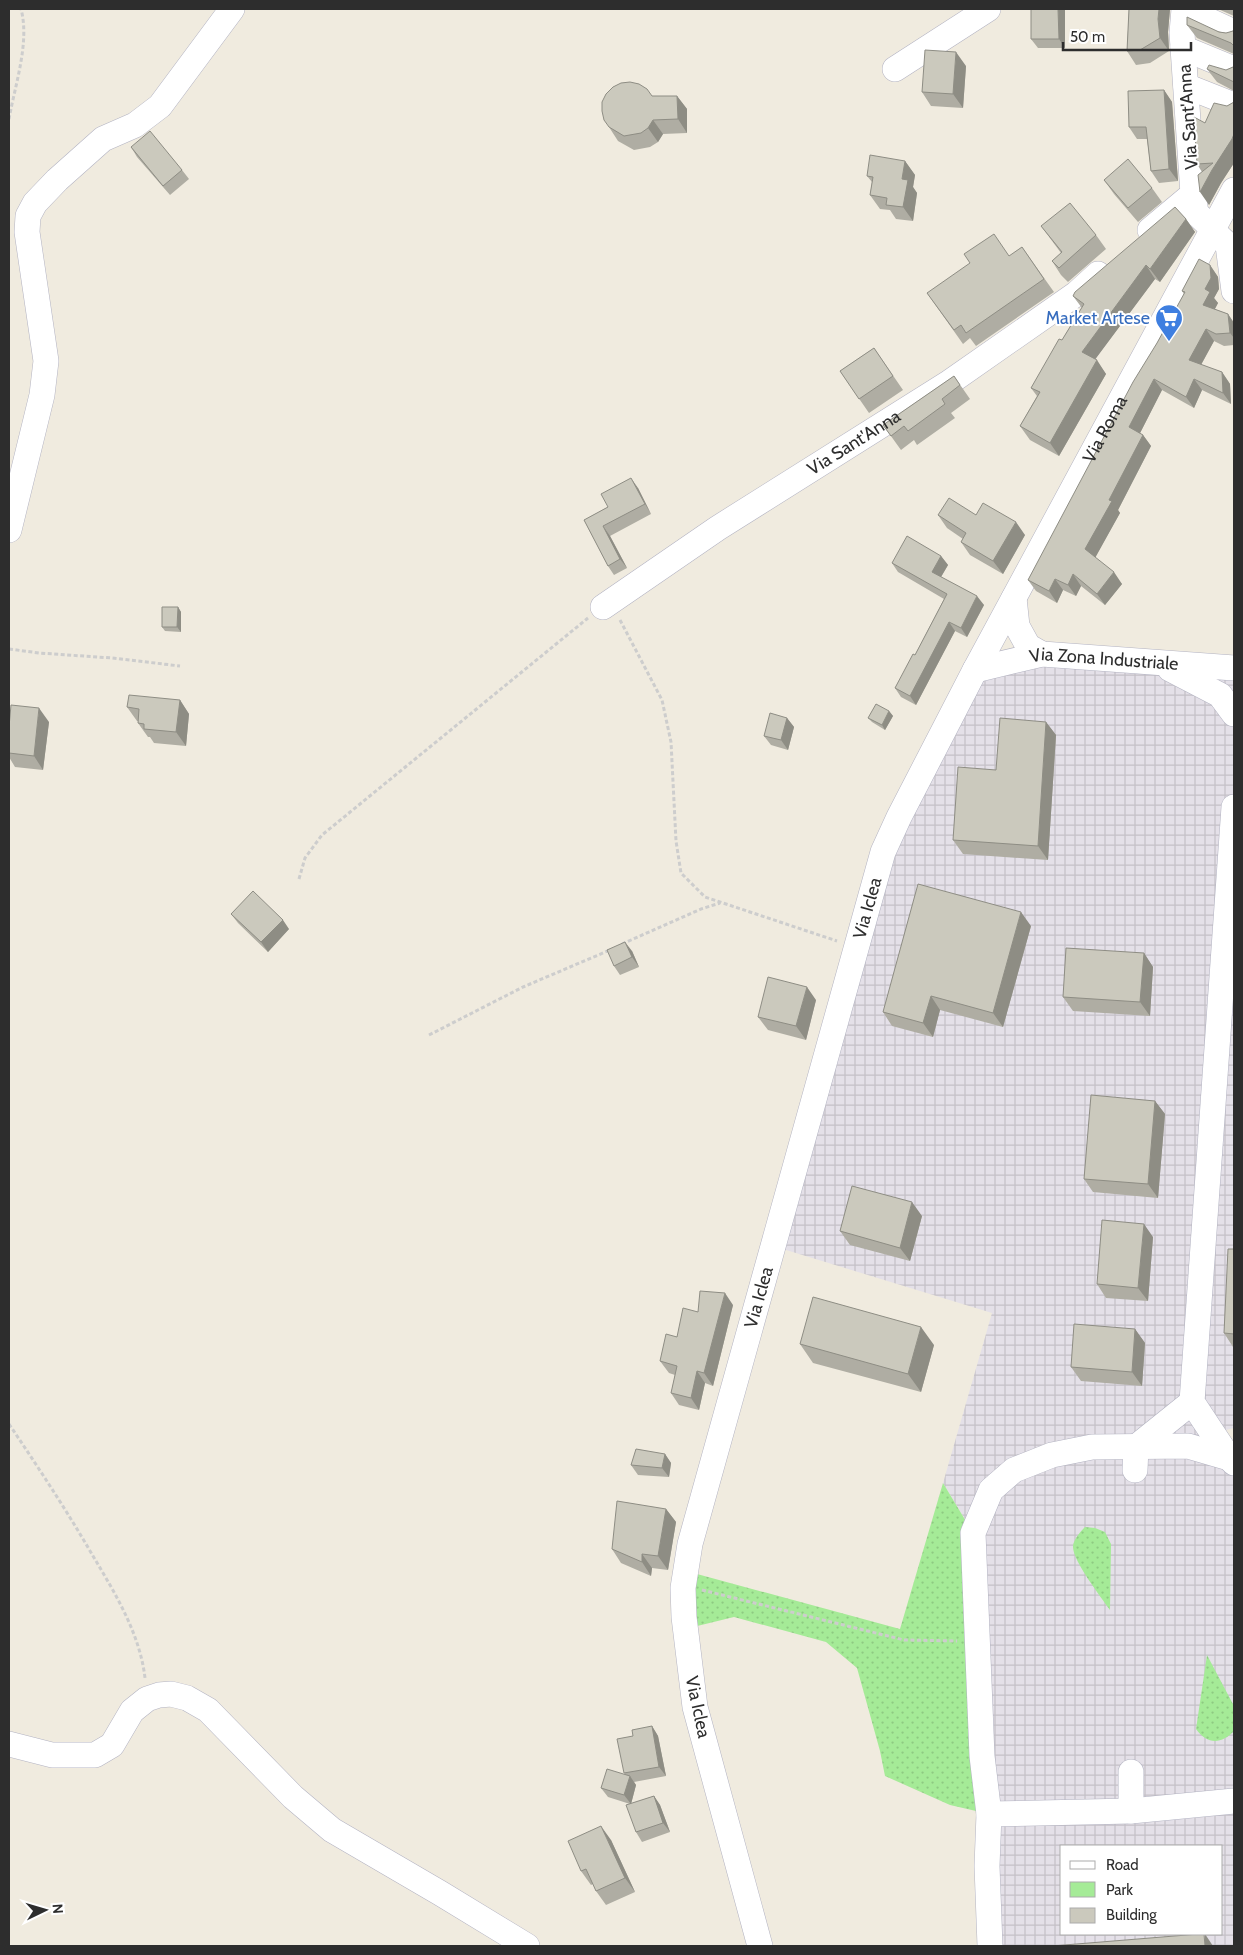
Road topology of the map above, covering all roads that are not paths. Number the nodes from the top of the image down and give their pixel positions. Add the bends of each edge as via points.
1 (232, 9) edge
2 (988, 9) edge
3 (1184, 9) edge
4 (1234, 32) edge
5 (1183, 48) junction
6 (895, 69) dead end
7 (1234, 69) edge
8 (1186, 86) junction
9 (1234, 106) edge
10 (1234, 190) edge
11 (1193, 194) junction
12 (1213, 229) junction
13 (1234, 291) edge
14 (9, 530) edge
15 (607, 604) road end
16 (1004, 632) junction
17 (1042, 654) junction
18 (1016, 660) junction
19 (1156, 662) junction
20 (1234, 668) edge
21 (976, 670) junction
22 (1234, 714) edge
23 (1234, 807) edge
24 (1192, 1402) junction
25 (1136, 1459) junction
26 (1232, 1460) edge
27 (9, 1744) edge
28 (1131, 1772) dead end
29 (1234, 1801) edge
30 (1131, 1811) junction
31 (989, 1814) junction
32 (527, 1946) edge
33 (760, 1946) edge
34 (990, 1946) edge

1 - 14 street via 160,106 135,124 103,139 51,185 35,202 28,216 27,232 46,361 42,395
2 - 6 street
3 - 4 street
3 - 5 street, Via Sant'Anna
5 - 7 street
5 - 8 street, Via Sant'Anna
8 - 9 street
8 - 11 street, Via Sant'Anna
10 - 12 street, Via Roma
11 - 12 street, Via Sant'Anna via 1196,213
11 - 15 street, Via Sant'Anna via 1076,294 950,382 718,528
12 - 13 street, Via Sant'Anna via 1228,245
12 - 16 street, Via Roma via 1014,598
16 - 17 street
16 - 18 street via 999,648
16 - 21 street, Via Roma
17 - 18 street, Via Zona Industriale
17 - 19 street, Via Zona Industriale
18 - 21 street, Via Zona Industriale
19 - 20 street, Via Zona Industriale
19 - 22 street via 1220,694
21 - 33 street, Via Iclea via 883,852 690,1544 683,1588 684,1628 695,1707
23 - 24 street
24 - 25 street
24 - 26 street
25 - 26 street via 1188,1446
25 - 31 street via 1092,1448 1052,1454 1014,1470 991,1490 973,1532 982,1756
27 - 32 street via 52,1755 94,1755 112,1745 132,1710 147,1699 171,1694 187,1698 208,1710 293,1797 332,1830
28 - 30 street
29 - 30 street
30 - 31 street
31 - 34 street

